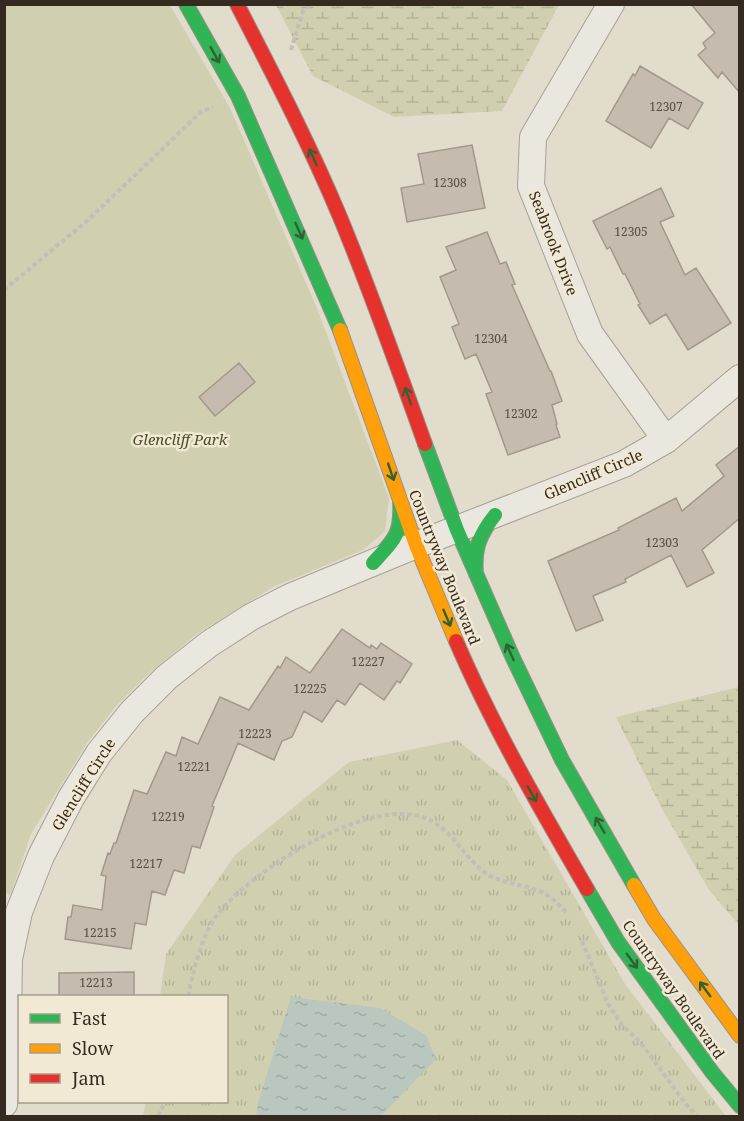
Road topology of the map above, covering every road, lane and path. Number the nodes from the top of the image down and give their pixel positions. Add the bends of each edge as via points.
1 (186, 4) edge
2 (237, 4) edge
3 (310, 4) edge
4 (611, 4) edge
5 (272, 70) junction
6 (238, 96) junction
7 (4, 290) edge
8 (326, 294) junction
9 (740, 378) edge
10 (666, 440) junction
11 (406, 476) dead end
12 (440, 485) junction
13 (399, 496) junction
14 (495, 515) junction
15 (449, 526) junction
16 (416, 545) junction
17 (441, 552) junction
18 (373, 563) junction
19 (469, 574) junction
20 (436, 591) junction
21 (571, 920) dead end
22 (581, 938) dead end
23 (188, 995) edge
24 (740, 1036) edge
25 (4, 1104) edge
26 (740, 1106) edge
27 (697, 1116) edge

1 -> 6 street, Countryway Boulevard
2 - 5 street, Countryway Boulevard
3 - 5 path via 303,11 291,51
4 - 10 street, Seabrook Drive via 533,137 531,186 590,334
12 -> 5 street, Countryway Boulevard via 340,217
6 - 7 path via 201,112 88,220
6 -> 8 street, Countryway Boulevard
8 - 11 street via 352,331
8 -> 13 street, Countryway Boulevard
9 - 10 street, Glencliff Circle
10 - 14 street, Glencliff Circle via 624,464
12 - 14 street, Glencliff Circle via 462,510 479,516
12 - 15 street, Countryway Boulevard
12 - 16 street via 436,518
13 - 16 street, Countryway Boulevard
13 - 18 street via 399,532
14 - 15 street, Glencliff Circle
14 - 19 street via 475,547
15 - 16 street, Glencliff Circle
15 - 17 street via 450,536
15 - 19 street, Countryway Boulevard
16 - 17 street
16 - 18 street, Glencliff Circle
16 - 20 street, Countryway Boulevard
17 - 20 street
18 - 20 street, Glencliff Circle via 405,563 423,574
18 - 25 street, Glencliff Circle via 290,597 209,644 167,677 99,753 41,856 19,912 9,959
24 -> 19 street, Countryway Boulevard via 654,919 562,760
20 -> 26 street, Countryway Boulevard via 466,663 524,780 618,942
21 - 23 path via 540,891 498,880 478,867 436,824 420,816 384,815 312,842 234,898 216,917 205,939
22 - 27 path via 608,1004

